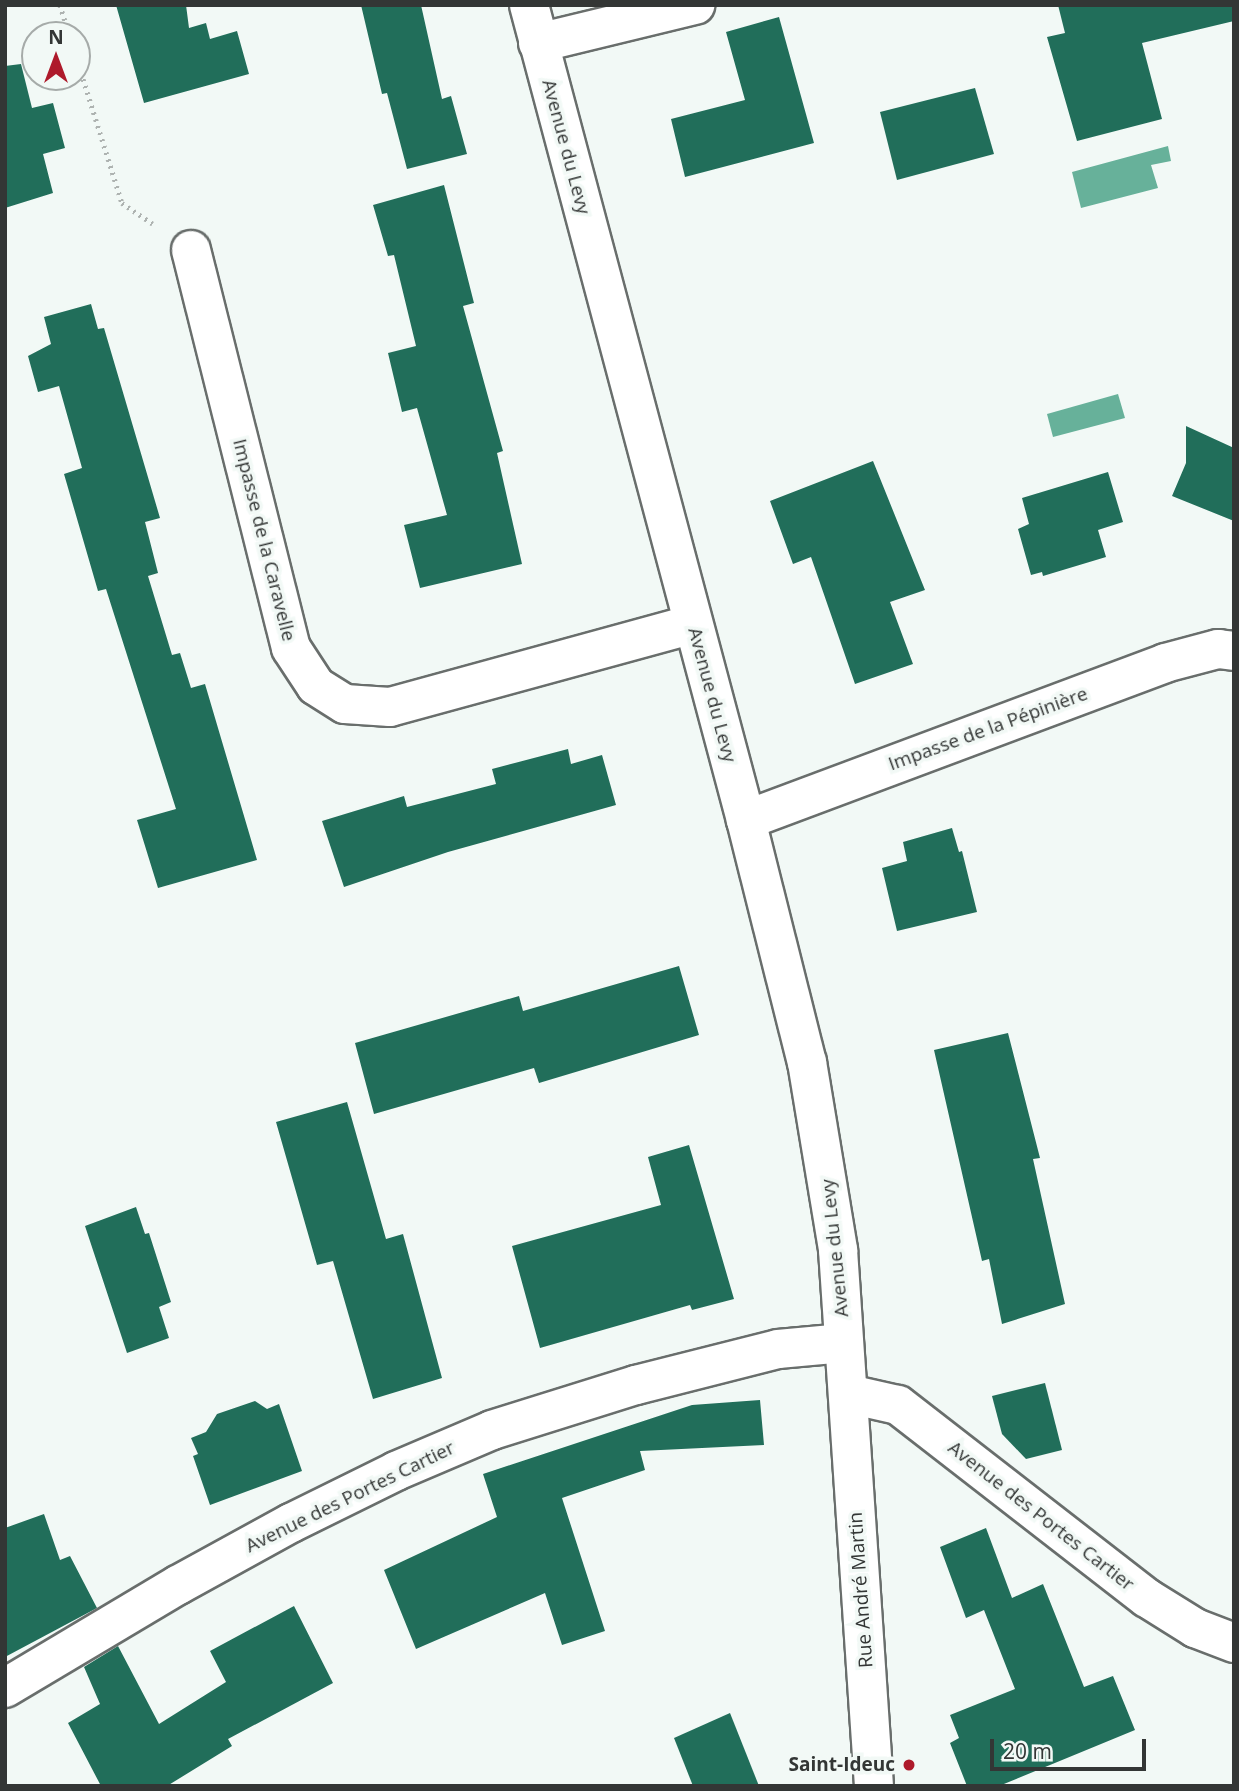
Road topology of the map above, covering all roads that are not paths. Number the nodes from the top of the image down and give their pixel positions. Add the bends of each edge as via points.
1 (528, 5) edge
2 (695, 5) edge
3 (538, 43) junction
4 (191, 250) road end
5 (693, 624) junction
6 (1234, 650) edge
7 (746, 820) junction
8 (844, 1343) junction
9 (849, 1394) junction
10 (1234, 1643) edge
11 (5, 1688) edge
12 (874, 1786) edge

1 - 3 street, Avenue du Levy
2 - 3 street
3 - 5 street, Avenue du Levy
4 - 5 street, Impasse de la Caravelle via 291,648 316,686 345,704 390,707
5 - 7 street, Avenue du Levy
6 - 7 street, Impasse de la Pépinière via 1218,649 1165,663
7 - 8 street, Avenue du Levy via 807,1062 835,1218
8 - 9 street, Avenue du Levy
8 - 11 street, Avenue des Portes Cartier via 778,1349 636,1385 492,1430 291,1523
9 - 10 street, Avenue des Portes Cartier via 898,1405 1147,1598 1195,1628
9 - 12 street, Rue André Martin

